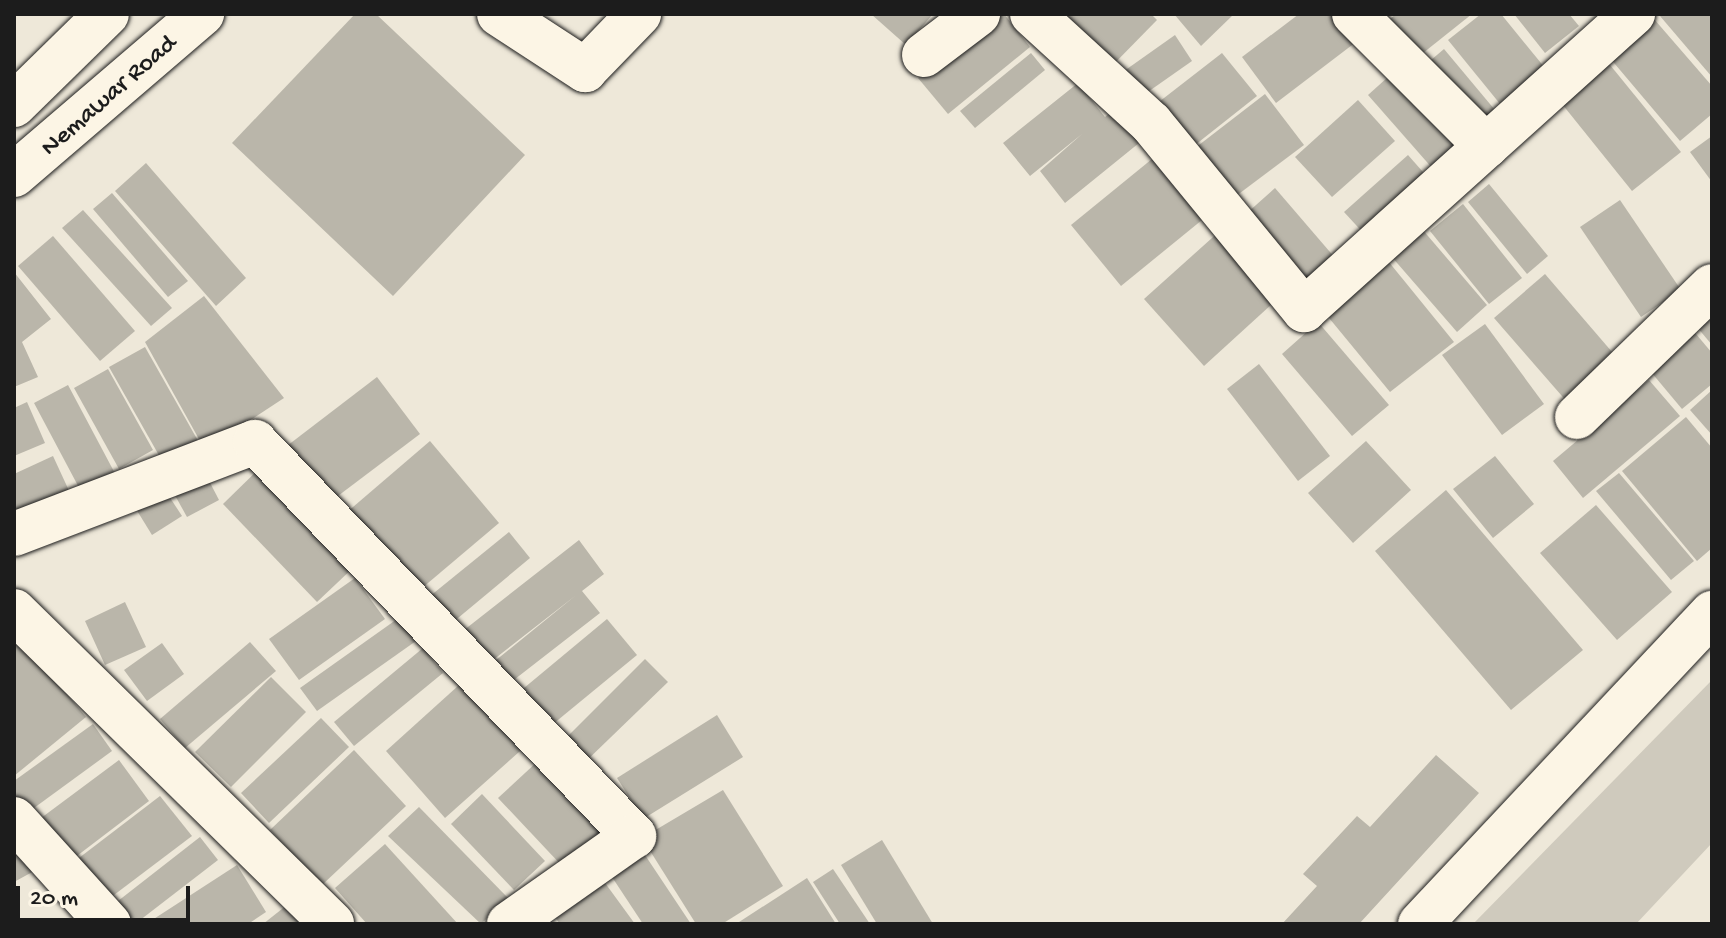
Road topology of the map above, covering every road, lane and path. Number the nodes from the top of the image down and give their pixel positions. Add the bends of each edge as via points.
1 (107, 14) edge
2 (499, 14) edge
3 (639, 14) edge
4 (978, 14) edge
5 (1032, 14) edge
6 (1354, 14) edge
7 (1633, 14) edge
8 (189, 19) edge
9 (924, 55) dead end
10 (14, 105) edge
11 (1486, 146) junction
12 (20, 161) edge
13 (1712, 286) edge
14 (1577, 417) dead end
15 (14, 534) edge
16 (14, 611) edge
17 (1712, 613) edge
18 (14, 819) edge
19 (109, 924) edge
20 (332, 924) edge
21 (509, 924) edge
22 (1420, 924) edge

1 - 10 main road
2 - 3 main road via 585,70
4 - 9 main road
5 - 11 main road via 1151,123 1304,310
6 - 11 main road
7 - 11 main road
8 - 12 main road, Nemawar Road
13 - 14 main road
15 - 21 main road via 255,442 634,836
16 - 20 main road
17 - 22 main road
18 - 19 main road

